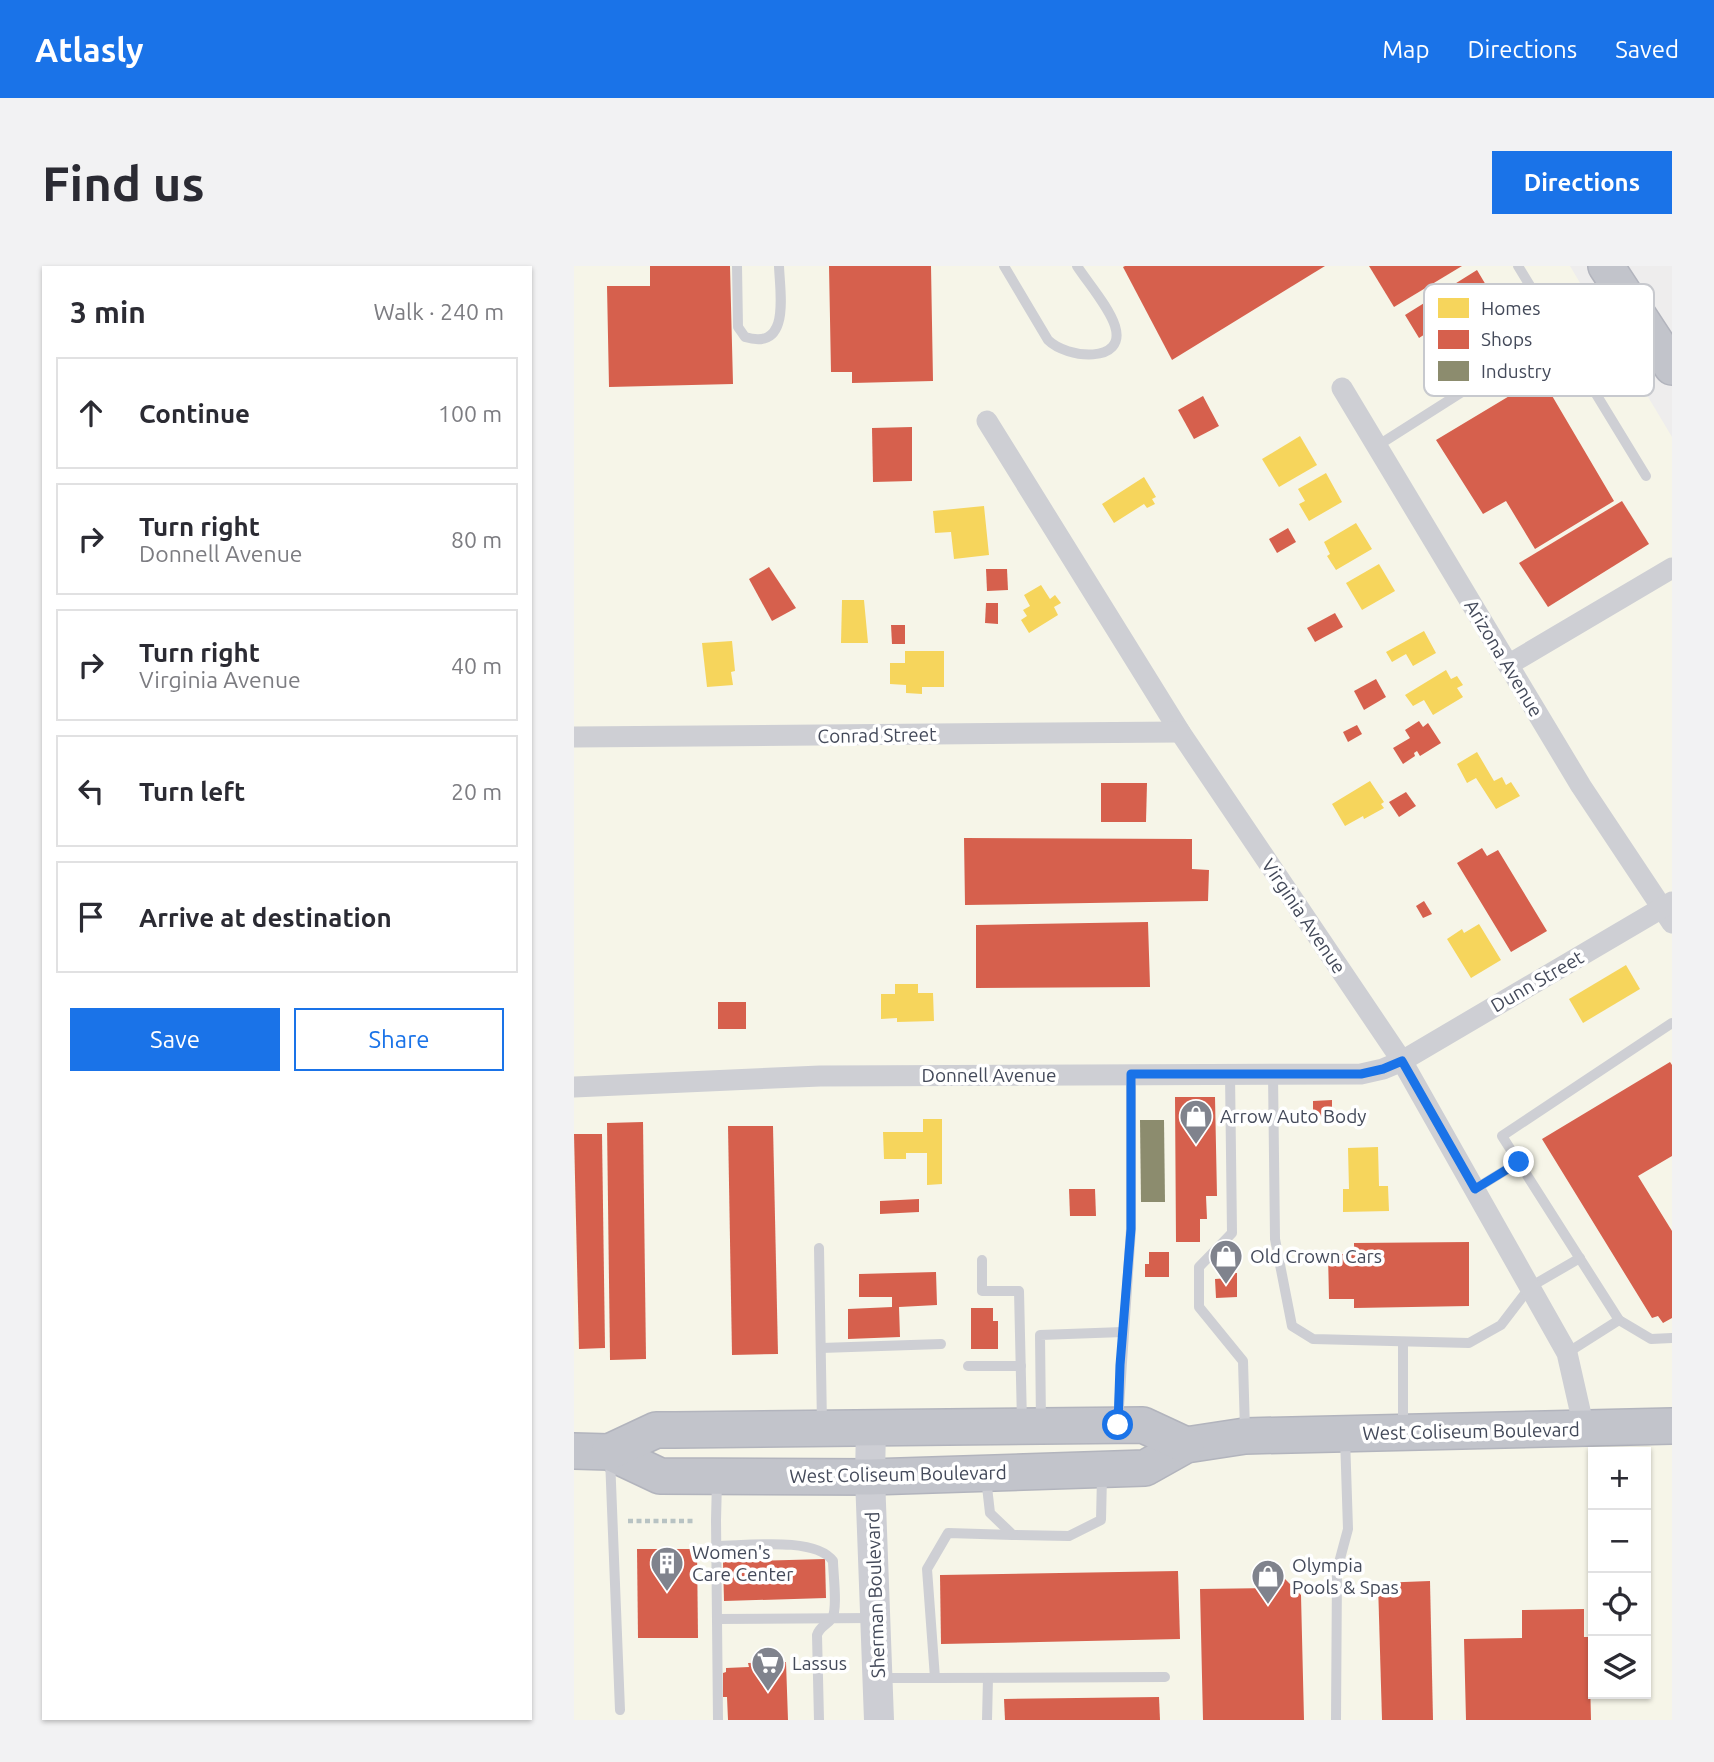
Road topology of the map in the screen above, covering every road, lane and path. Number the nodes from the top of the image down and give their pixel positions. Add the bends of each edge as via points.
1 (737, 266) edge
2 (779, 266) edge
3 (1004, 266) edge
4 (1077, 266) edge
5 (1518, 266) edge
6 (1606, 266) edge
7 (1529, 284) edge
8 (1618, 284) edge
9 (1654, 338) edge
10 (1670, 362) edge
11 (1342, 388) dead end
12 (1456, 396) edge
13 (1597, 396) edge
14 (987, 421) dead end
15 (1377, 446) junction
16 (1646, 476) dead end
17 (1672, 569) edge
18 (1508, 665) junction
19 (1180, 732) junction
20 (574, 737) edge
21 (1669, 911) edge
22 (1672, 1023) edge
23 (1402, 1061) junction
24 (1131, 1074) junction
25 (1230, 1074) junction
26 (1273, 1074) junction
27 (574, 1087) edge
28 (1519, 1162) junction
29 (1475, 1189) junction
30 (818, 1248) dead end
31 (1580, 1258) junction
32 (982, 1260) dead end
33 (1530, 1287) junction
34 (1619, 1320) junction
35 (1123, 1332) junction
36 (1672, 1338) edge
37 (1403, 1342) junction
38 (941, 1344) dead end
39 (821, 1348) junction
40 (1567, 1353) junction
41 (968, 1366) dead end
42 (1021, 1366) junction
43 (1118, 1425) junction
44 (1032, 1426) junction
45 (1672, 1426) edge
46 (872, 1427) junction
47 (822, 1428) junction
48 (1584, 1428) junction
49 (1403, 1433) junction
50 (1345, 1434) junction
51 (1245, 1436) junction
52 (1186, 1444) junction
53 (574, 1451) edge
54 (609, 1452) junction
55 (1103, 1469) junction
56 (985, 1473) junction
57 (718, 1478) junction
58 (870, 1478) junction
59 (695, 1521) dead end
60 (613, 1522) junction
61 (1013, 1535) junction
62 (716, 1546) junction
63 (832, 1618) junction
64 (877, 1618) junction
65 (717, 1619) junction
66 (1165, 1677) dead end
67 (878, 1678) junction
68 (935, 1678) junction
69 (988, 1678) junction
70 (620, 1710) dead end
71 (718, 1720) edge
72 (819, 1720) edge
73 (879, 1720) edge
74 (987, 1720) edge
75 (1336, 1720) edge

1 - 2 lane via 738,327 745,337 755,340 777,330
3 - 4 lane via 1056,349 1072,354 1109,350 1116,327
5 - 7 lane
6 - 8 highway
9 - 10 highway
11 - 15 street, Arizona Avenue
12 - 15 lane
13 - 16 lane
14 - 19 street, Virginia Avenue
15 - 18 street, Arizona Avenue
17 - 18 street
18 - 21 street, Arizona Avenue via 1581,786
19 - 20 street, Conrad Street
19 - 23 street, Virginia Avenue
21 - 23 street, Dunn Street
22 - 28 lane via 1502,1136
23 - 26 street, Donnell Avenue via 1361,1074
23 - 29 street, Virginia Avenue
24 - 25 street, Donnell Avenue
24 - 27 street, Donnell Avenue via 821,1076
24 - 35 lane via 1131,1229
25 - 26 street, Donnell Avenue
25 - 51 lane via 1232,1233 1199,1267 1199,1307 1243,1361
26 - 37 lane via 1275,1240 1292,1325 1312,1339
28 - 29 lane
28 - 31 lane
29 - 33 street, Virginia Avenue
30 - 39 lane
31 - 33 lane
31 - 34 lane
32 - 42 lane via 982,1291 1019,1291
33 - 37 lane via 1501,1325 1469,1343
33 - 40 street, Virginia Avenue
34 - 36 lane via 1651,1339
34 - 40 lane
35 - 43 lane
35 - 44 lane via 1040,1335
37 - 49 lane
38 - 39 lane
39 - 47 lane
40 - 48 street, Virginia Avenue
41 - 42 lane
42 - 44 lane
43 - 44 highway, West Coliseum Boulevard
43 - 52 highway, West Coliseum Boulevard via 1143,1425
44 - 46 highway, West Coliseum Boulevard
45 - 48 highway, West Coliseum Boulevard
46 - 47 highway, West Coliseum Boulevard
46 - 58 main road, Sherman Boulevard
47 - 54 highway, West Coliseum Boulevard via 656,1430
48 - 49 highway, West Coliseum Boulevard
49 - 50 highway, West Coliseum Boulevard
50 - 51 highway, West Coliseum Boulevard
50 - 75 lane via 1349,1529 1337,1570
51 - 52 highway, West Coliseum Boulevard
52 - 55 highway, West Coliseum Boulevard via 1145,1468
53 - 54 highway, West Coliseum Boulevard
54 - 57 highway, West Coliseum Boulevard via 660,1476
54 - 60 lane
55 - 56 highway, West Coliseum Boulevard
55 - 61 lane via 1101,1520 1069,1536
56 - 58 highway, West Coliseum Boulevard
56 - 61 lane via 990,1513
57 - 58 highway, West Coliseum Boulevard
57 - 62 lane
58 - 64 main road, Sherman Boulevard
59 - 60 path
60 - 70 lane
61 - 68 lane via 948,1533 927,1569
62 - 63 lane via 803,1546 828,1554 833,1560
62 - 65 lane
63 - 64 lane
63 - 65 lane
63 - 72 lane via 817,1635
64 - 67 main road, Sherman Boulevard
65 - 71 lane
66 - 69 lane
67 - 68 lane
67 - 73 main road, Sherman Boulevard
68 - 69 lane
69 - 74 lane

